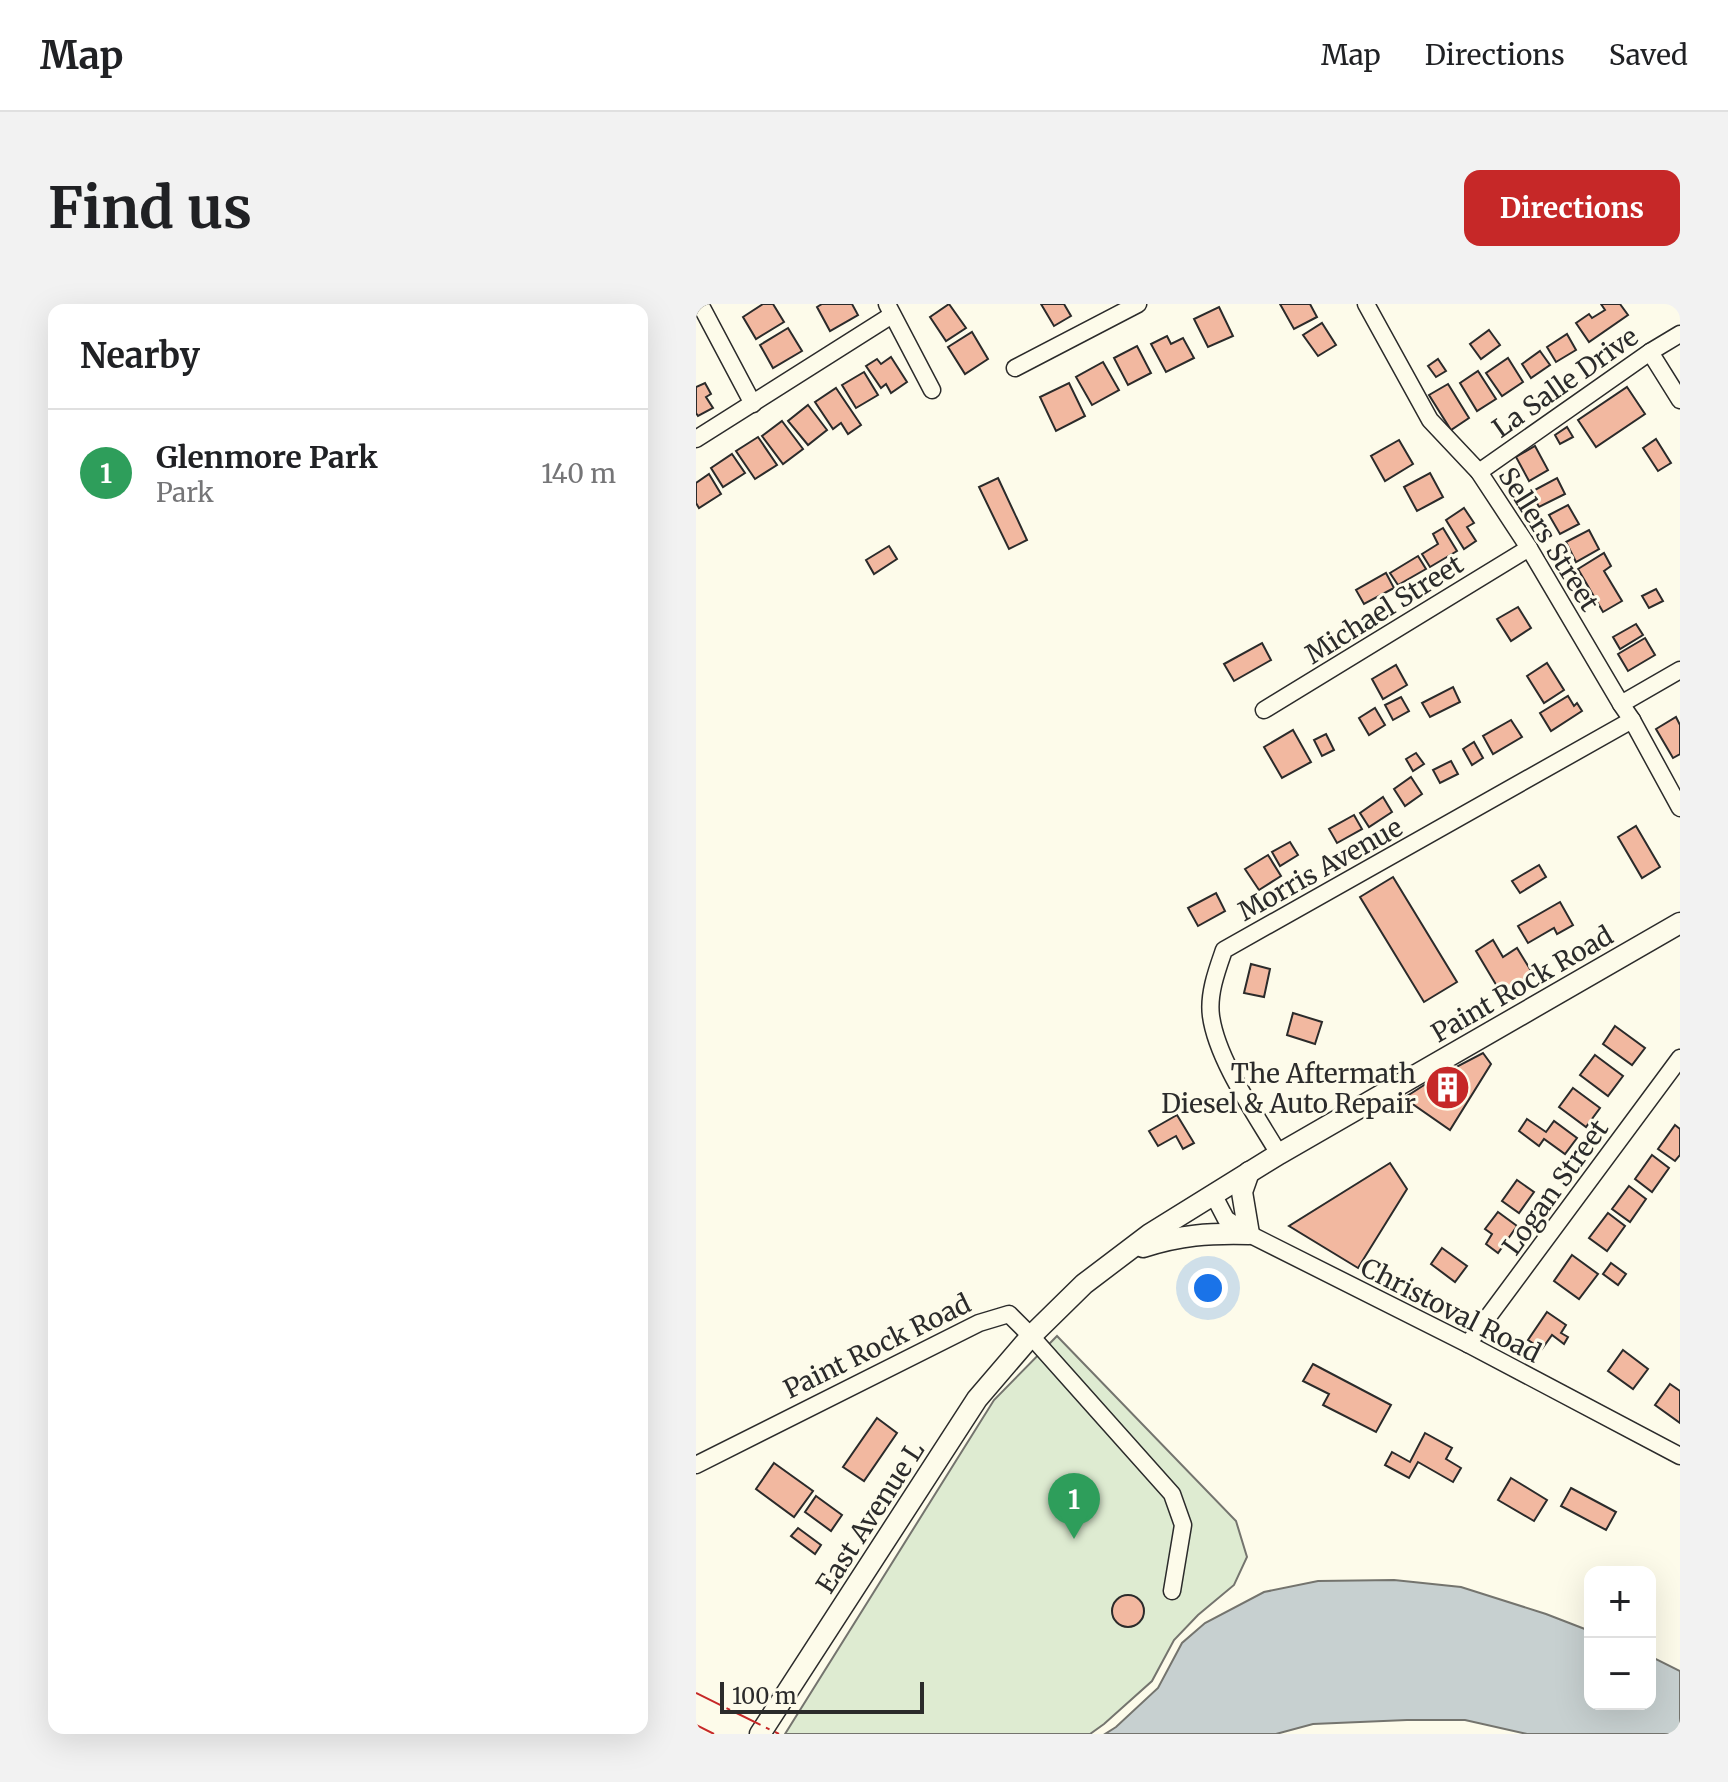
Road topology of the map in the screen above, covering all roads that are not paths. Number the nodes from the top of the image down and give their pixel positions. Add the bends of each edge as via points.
1 (700, 304) edge
2 (1138, 304) edge
3 (1366, 304) edge
4 (889, 309) edge
5 (1114, 309) edge
6 (1680, 334) edge
7 (1650, 352) junction
8 (1015, 368) dead end
9 (932, 390) dead end
10 (1680, 400) edge
11 (753, 404) junction
12 (696, 439) edge
13 (1479, 472) junction
14 (1529, 548) junction
15 (1680, 670) edge
16 (1621, 704) junction
17 (1264, 710) dead end
18 (1632, 720) junction
19 (1680, 808) edge
20 (1680, 923) edge
21 (1680, 1058) edge
22 (1279, 1154) junction
23 (1249, 1172) junction
24 (1213, 1194) junction
25 (1249, 1234) junction
26 (1126, 1252) junction
27 (1031, 1336) junction
28 (1468, 1344) junction
29 (1680, 1456) edge
30 (696, 1465) edge
31 (1172, 1591) dead end
32 (760, 1734) edge

1 - 11 street
2 - 5 street
3 - 13 street, Sellers Street via 1430,420
4 - 9 street
4 - 11 street
5 - 8 street
6 - 7 street, La Salle Drive
7 - 10 street
7 - 13 street, La Salle Drive
11 - 12 street
13 - 14 street, Sellers Street
14 - 16 street, Sellers Street
14 - 17 street, Michael Street
15 - 16 street
16 - 18 street, Sellers Street
18 - 19 street, Sellers Street
18 - 22 street, Morris Avenue via 1224,950 1210,1014 1221,1055
20 - 22 main road, Paint Rock Road
21 - 28 street, Logan Street
22 - 23 main road, Paint Rock Road
23 - 24 main road, Paint Rock Road
23 - 25 main road via 1242,1192
24 - 25 street, Christoval Road via 1226,1219
24 - 26 main road, Paint Rock Road
25 - 26 main road via 1199,1234
25 - 28 street, Christoval Road
26 - 27 main road, Paint Rock Road
27 - 30 street, Paint Rock Road via 1009,1314 979,1323
27 - 31 street via 1172,1494 1183,1525
27 - 32 main road, East Avenue L via 977,1399
28 - 29 street, Christoval Road

